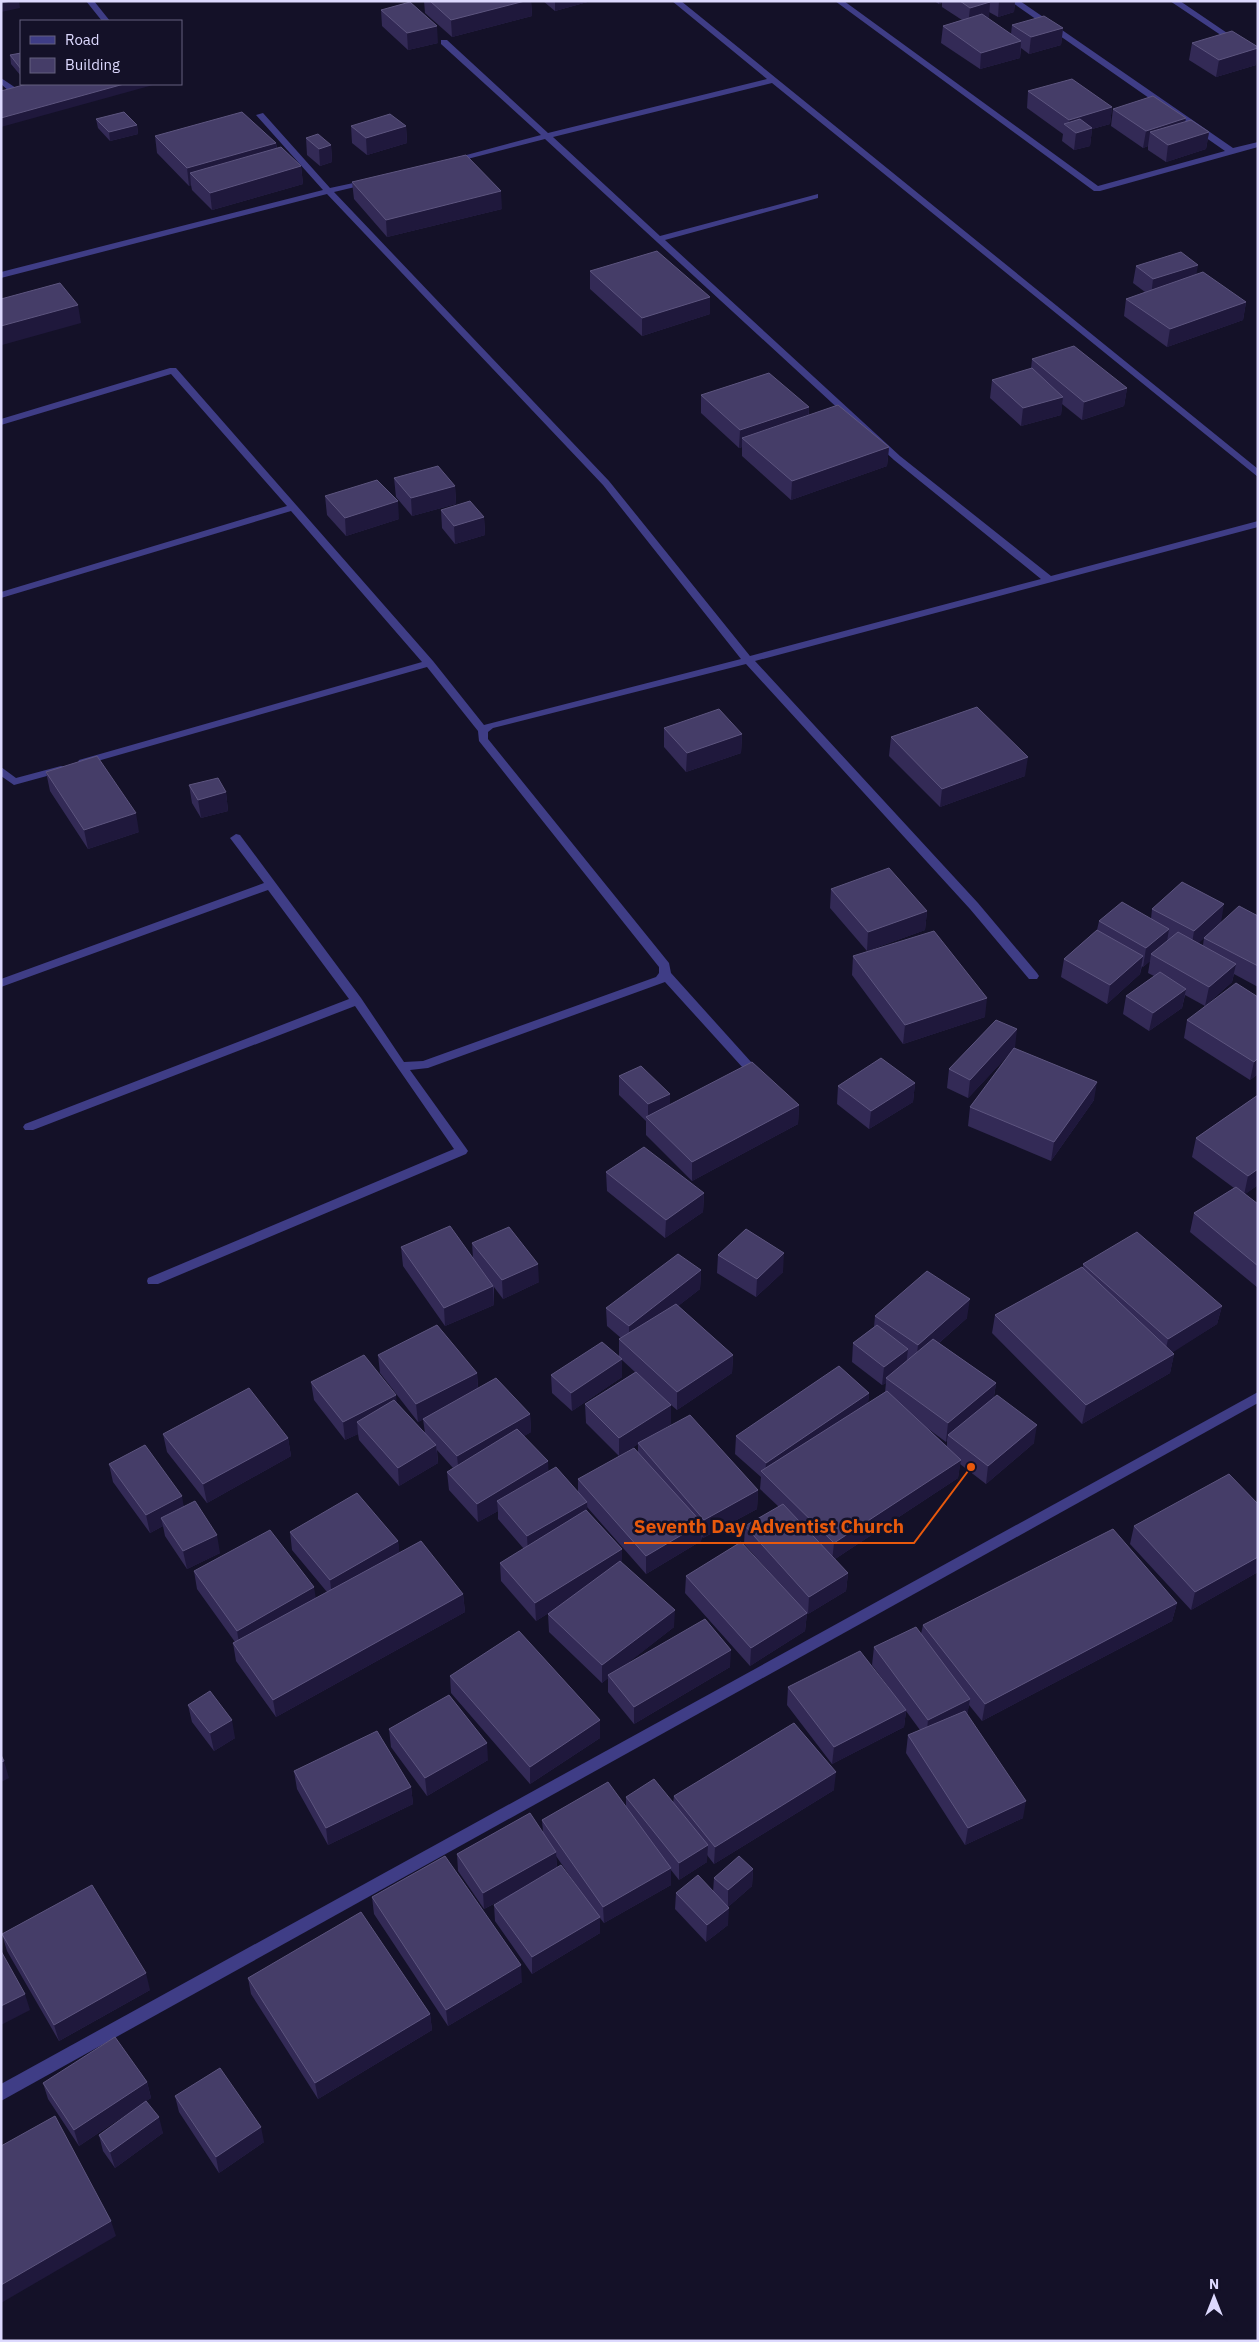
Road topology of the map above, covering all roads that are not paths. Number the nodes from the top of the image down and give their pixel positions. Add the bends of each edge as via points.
1 (90, 1) edge
2 (676, 1) edge
3 (839, 1) edge
4 (1014, 1) edge
5 (1174, 1) edge
6 (105, 20) edge
7 (444, 42) edge
8 (1258, 58) edge
9 (1, 80) edge
10 (773, 80) junction
11 (1, 93) edge
12 (260, 115) dead end
13 (548, 137) junction
14 (1258, 144) edge
15 (1231, 152) junction
16 (442, 163) edge
17 (376, 179) edge
18 (328, 191) junction
19 (815, 196) dead end
20 (659, 239) junction
21 (1, 275) edge
22 (1, 422) edge
23 (1258, 474) edge
24 (294, 507) junction
25 (1258, 524) edge
26 (1050, 580) junction
27 (1, 595) edge
28 (748, 660) junction
29 (429, 663) junction
30 (483, 731) junction
31 (1, 770) edge
32 (236, 838) dead end
33 (270, 885) junction
34 (665, 974) junction
35 (1033, 976) dead end
36 (1, 983) edge
37 (357, 1001) junction
38 (401, 1066) junction
39 (757, 1076) edge
40 (29, 1127) dead end
41 (153, 1281) dead end
42 (1258, 1398) edge
43 (1, 2093) edge

1 - 6 street
2 - 10 street
3 - 15 street via 1097,189
4 - 15 street
5 - 8 street
7 - 13 street
9 - 11 street via 16,89
10 - 13 street
10 - 23 street
12 - 18 street
13 - 16 street
13 - 20 street
14 - 15 street
17 - 18 street
18 - 21 street
18 - 28 street via 606,483
19 - 20 street
20 - 26 street via 897,458
22 - 24 street via 173,370
24 - 27 street
24 - 29 street
25 - 26 street
26 - 28 street
28 - 30 street via 489,726
28 - 35 street via 974,906
29 - 30 street
29 - 31 street via 14,782
30 - 34 street via 484,739 665,966
32 - 33 street
33 - 36 street
33 - 37 street
34 - 38 street via 660,980 424,1065
34 - 39 street
37 - 38 street
37 - 40 street
38 - 41 street via 462,1151
42 - 43 street

